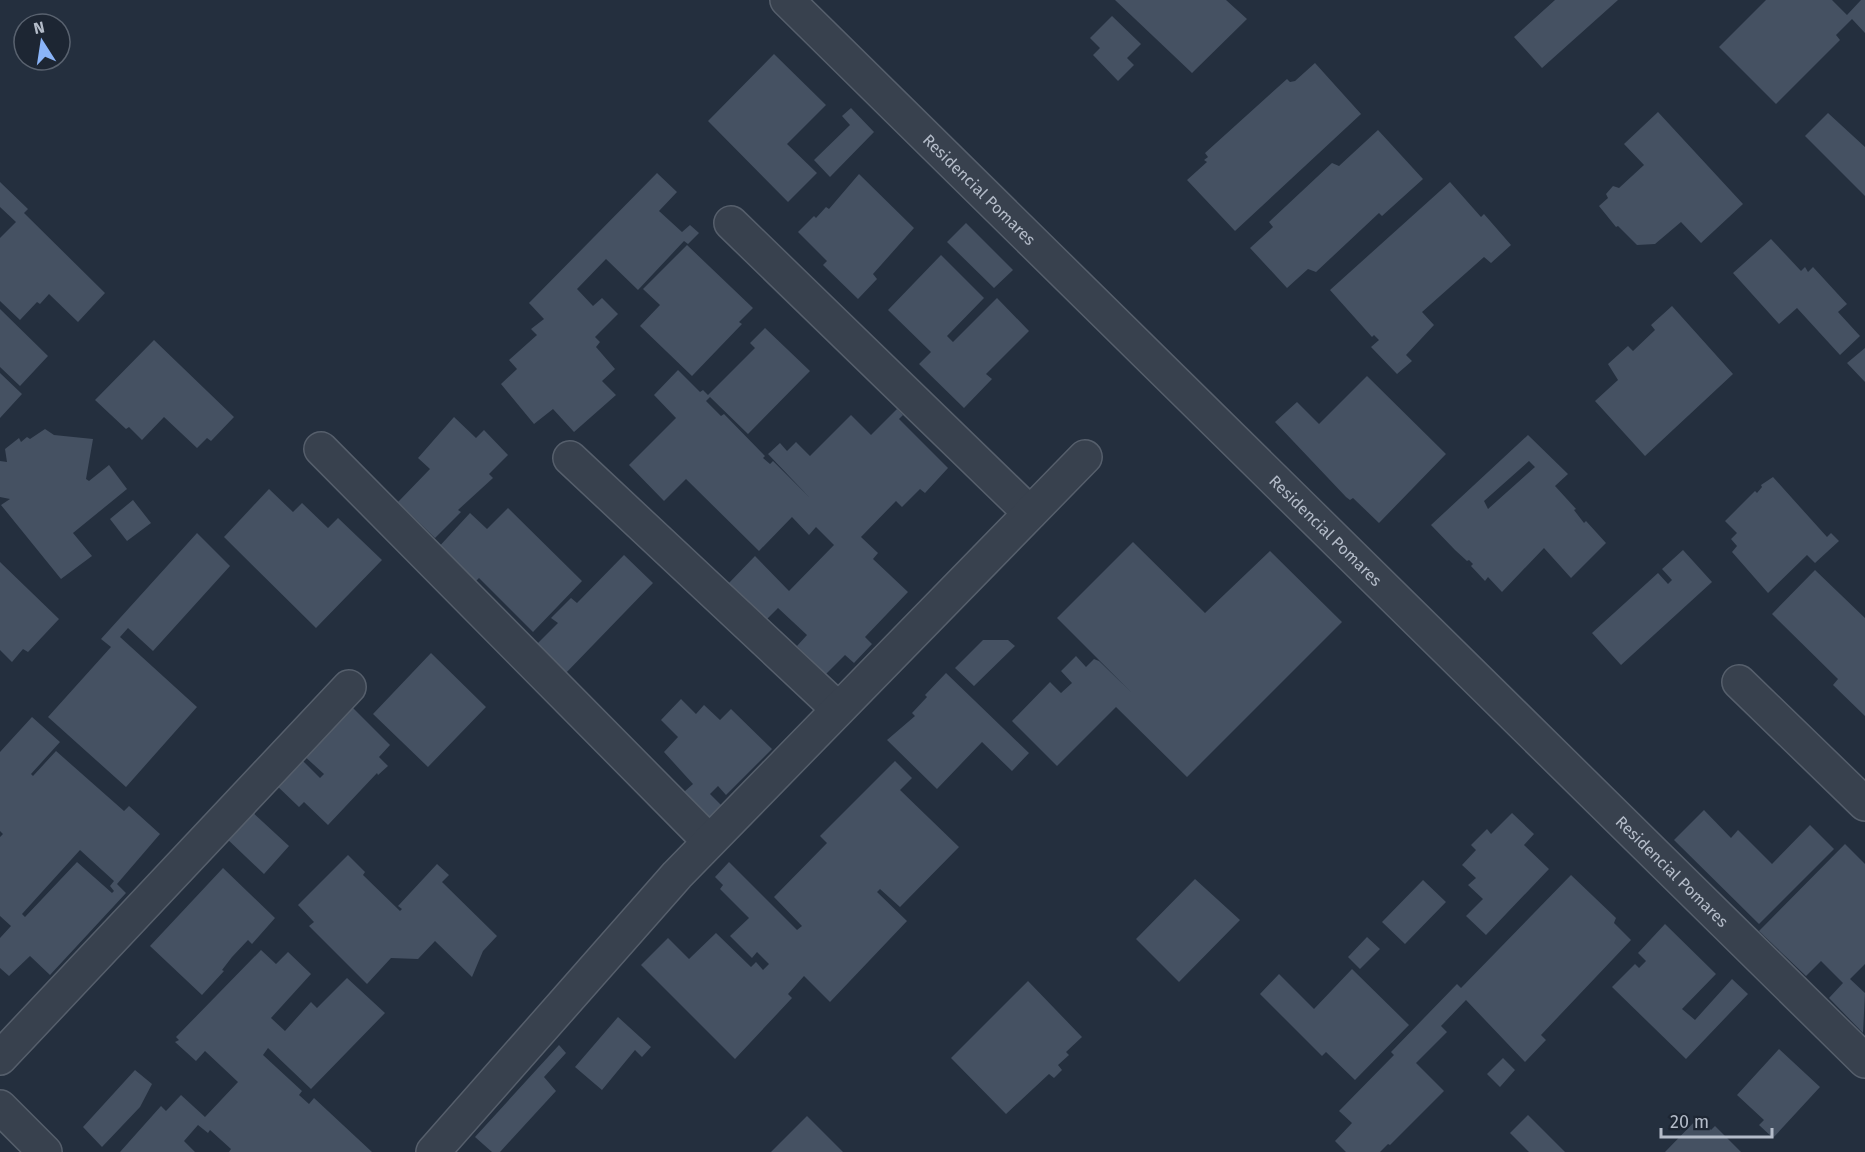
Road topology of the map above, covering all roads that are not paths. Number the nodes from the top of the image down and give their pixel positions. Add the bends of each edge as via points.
1 (787, 0) edge
2 (731, 223) dead end
3 (321, 449) dead end
4 (1085, 457) dead end
5 (570, 458) dead end
6 (1030, 513) junction
7 (1739, 682) dead end
8 (349, 687) dead end
9 (838, 709) junction
10 (1865, 804) edge
11 (709, 841) junction
12 (0, 1058) edge
13 (1865, 1061) edge
14 (0, 1107) edge
15 (45, 1152) edge
16 (433, 1152) edge

1 - 13 street, Residencial Pomares
2 - 6 street
3 - 11 street
4 - 6 street
5 - 9 street
6 - 9 street
7 - 10 street
8 - 12 street
9 - 11 street
11 - 16 street
14 - 15 street

